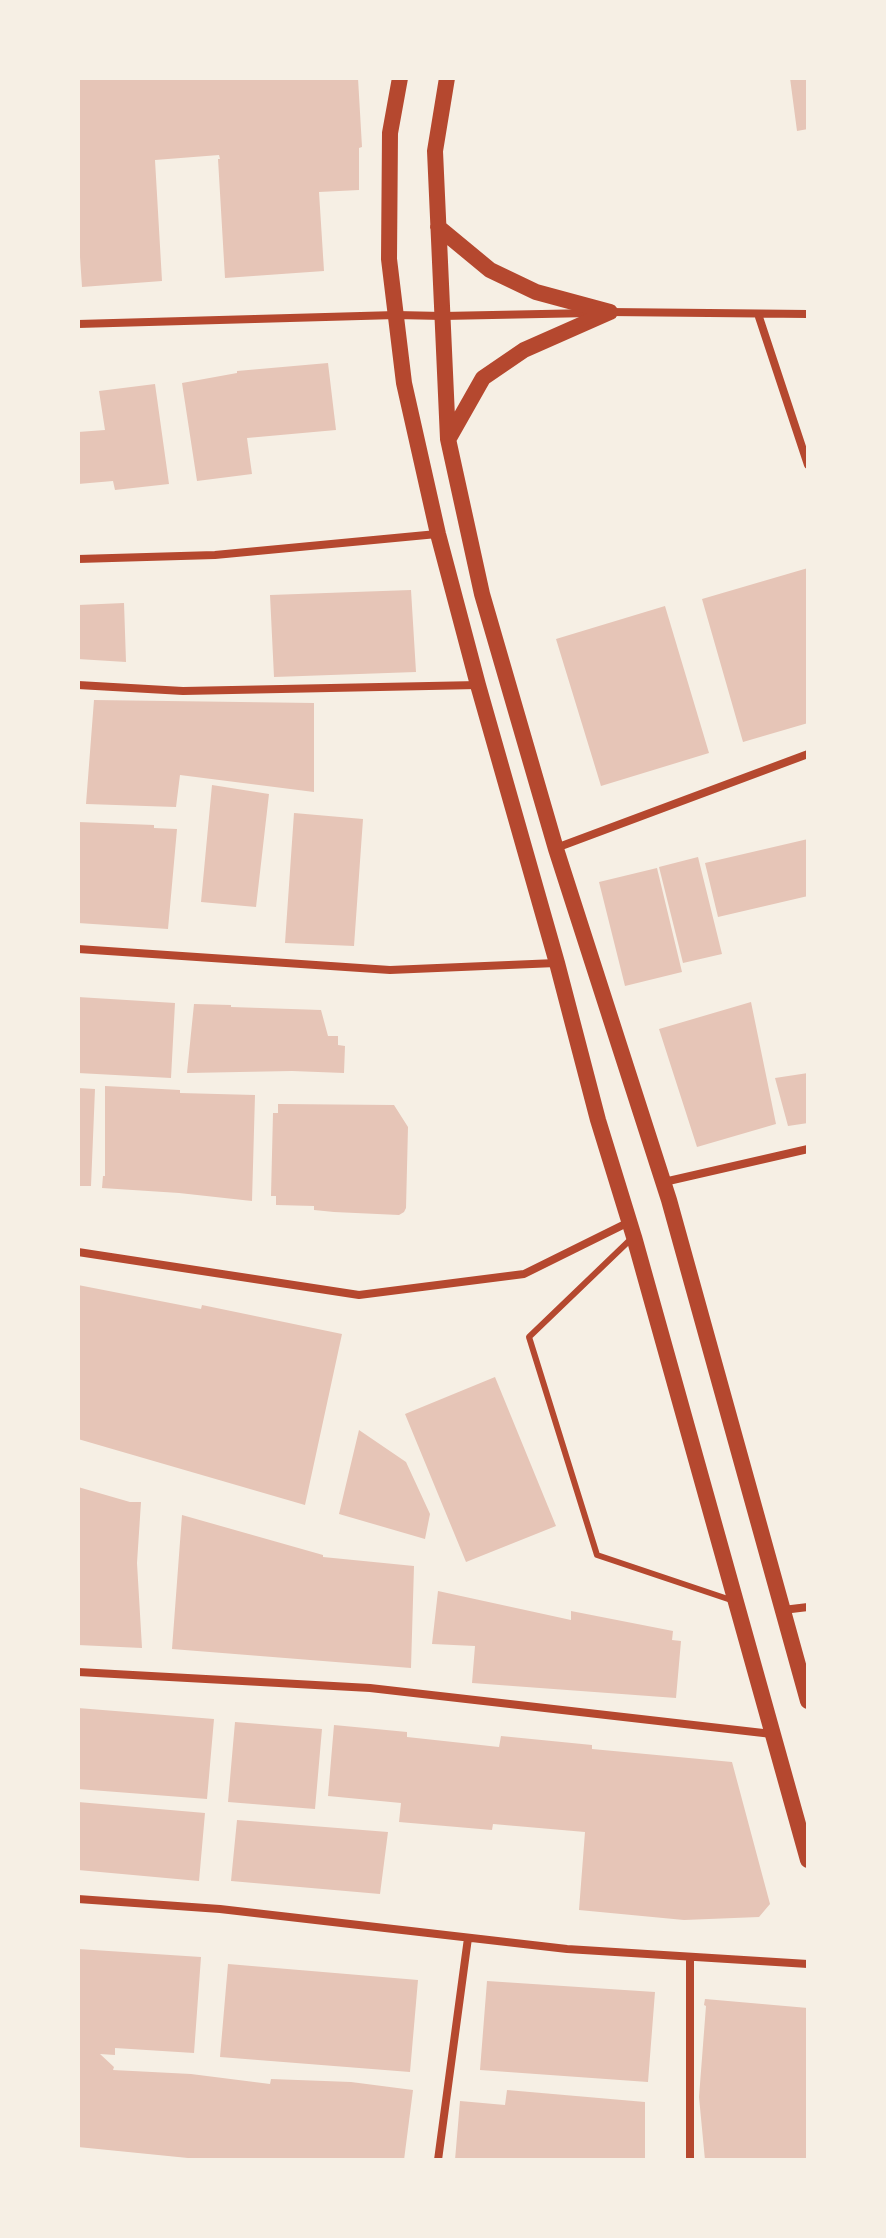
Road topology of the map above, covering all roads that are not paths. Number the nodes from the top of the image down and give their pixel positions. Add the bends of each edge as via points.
1 (400, 78) edge
2 (447, 78) edge
3 (438, 227) junction
4 (610, 312) junction
5 (758, 314) junction
6 (808, 314) edge
7 (396, 315) junction
8 (443, 316) junction
9 (78, 324) edge
10 (448, 439) junction
11 (808, 465) edge
12 (438, 534) junction
13 (78, 559) edge
14 (78, 685) edge
15 (478, 685) junction
16 (808, 754) edge
17 (556, 849) junction
18 (78, 949) edge
19 (557, 963) junction
20 (808, 1149) edge
21 (663, 1182) junction
22 (631, 1229) junction
23 (78, 1252) edge
24 (735, 1601) junction
25 (808, 1607) edge
26 (783, 1610) junction
27 (78, 1672) edge
28 (808, 1701) edge
29 (772, 1734) junction
30 (808, 1860) edge
31 (78, 1899) edge
32 (468, 1938) junction
33 (690, 1957) junction
34 (808, 1964) edge
35 (438, 2160) edge
36 (690, 2160) edge

1 - 7 main road via 390,133 389,259
2 - 3 main road via 435,151
3 - 4 main road via 490,270 536,292
3 - 8 main road
4 - 5 street
4 - 8 street
4 - 10 main road via 524,350 483,378
5 - 6 street
5 - 11 street
7 - 8 street
7 - 9 street
7 - 12 main road via 404,383
8 - 10 main road
10 - 17 main road via 482,594
12 - 13 street via 215,555
12 - 15 main road
14 - 15 street via 183,691
15 - 19 main road
16 - 17 street
17 - 21 main road
18 - 19 street via 390,970
19 - 22 main road
20 - 21 street
21 - 26 main road
22 - 23 street via 524,1274 359,1295
22 - 24 main road
22 - 24 lane via 529,1337 597,1555
24 - 29 main road
25 - 26 street
26 - 28 main road
27 - 29 street via 370,1688
29 - 30 main road
31 - 32 street via 220,1909
32 - 33 street
32 - 35 street
33 - 34 street
33 - 36 street

